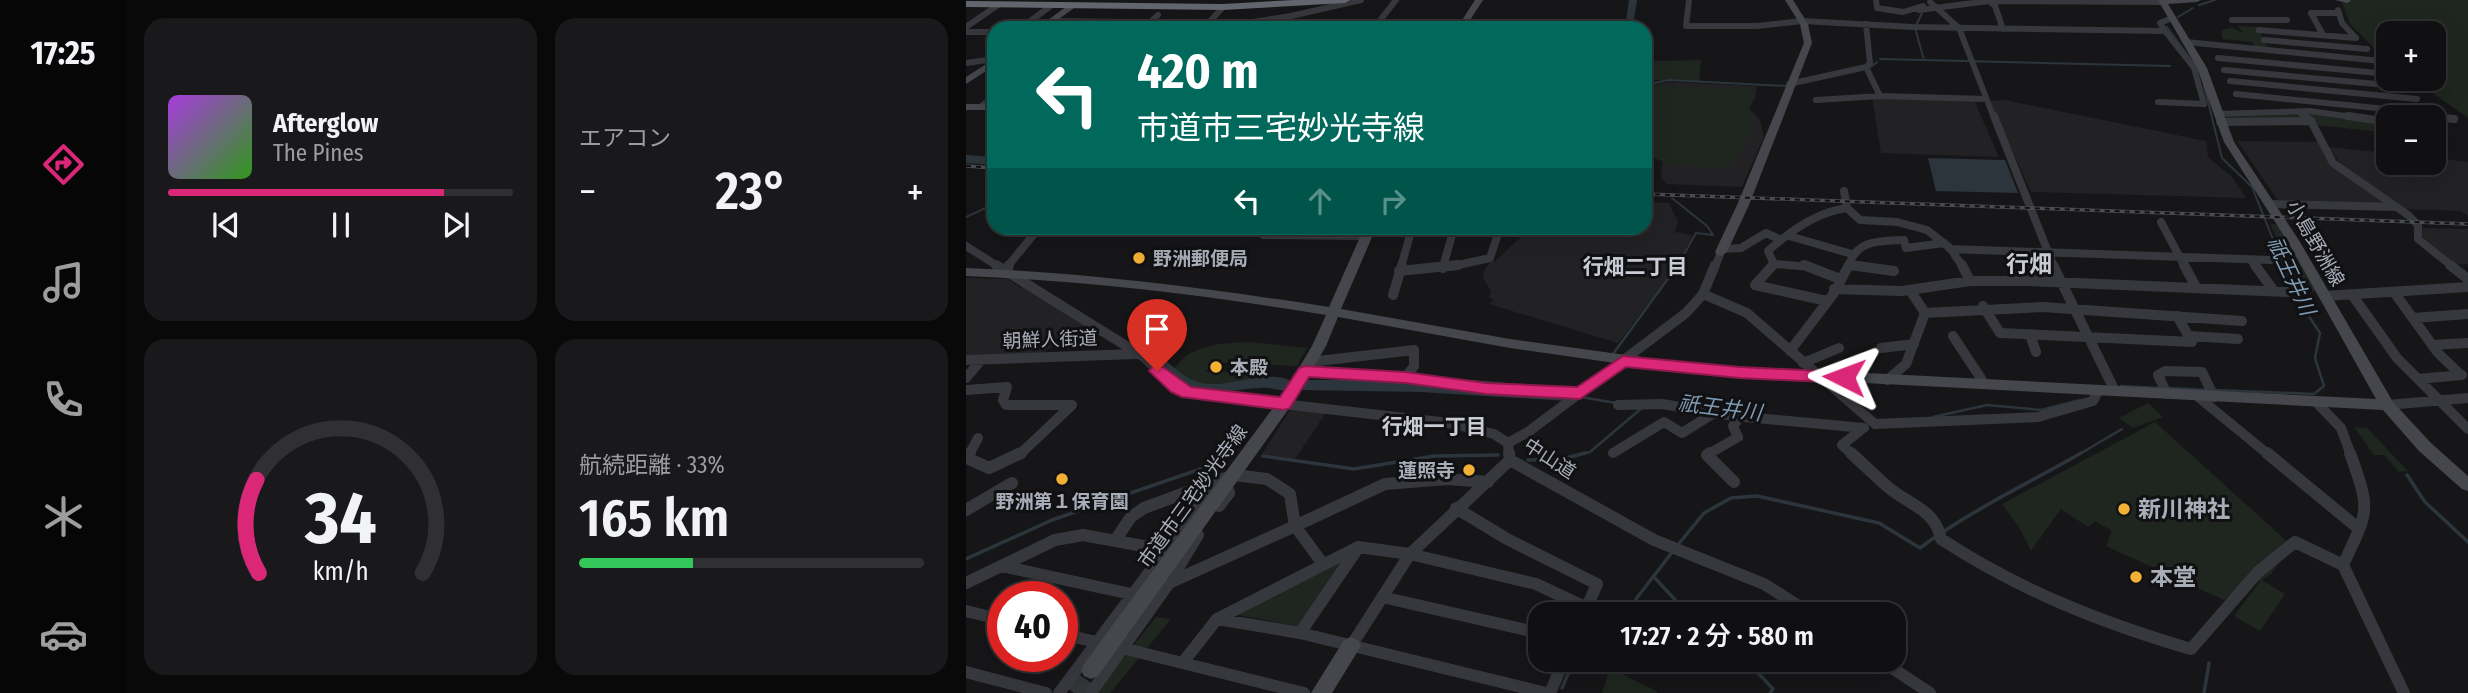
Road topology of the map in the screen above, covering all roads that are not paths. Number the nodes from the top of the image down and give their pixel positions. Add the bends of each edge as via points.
1 (1345, 0) edge
2 (1361, 0) edge
3 (1396, 0) edge
4 (1479, 0) edge
5 (1689, 0) edge
6 (1789, 0) edge
7 (1876, 0) edge
8 (1954, 0) edge
9 (1989, 0) edge
10 (2185, 0) edge
11 (2197, 0) edge
12 (2339, 0) edge
13 (2066, 1) edge
14 (2163, 1) edge
15 (2347, 1) edge
16 (1928, 2) edge
17 (966, 4) edge
18 (998, 5) junction
19 (1052, 5) junction
20 (1073, 6) junction
21 (1223, 7) junction
22 (1937, 9) junction
23 (1905, 11) junction
24 (1158, 15) dead end
25 (1916, 15) junction
26 (2172, 18) junction
27 (2232, 20) dead end
28 (2255, 20) junction
29 (2287, 20) dead end
30 (1030, 21) edge
31 (1052, 21) edge
32 (1152, 21) edge
33 (1210, 21) edge
34 (1258, 21) edge
35 (1380, 21) edge
36 (1466, 21) edge
37 (1802, 21) junction
38 (1866, 24) junction
39 (966, 27) edge
40 (1959, 28) junction
41 (2003, 29) junction
42 (2259, 30) junction
43 (987, 32) edge
44 (2165, 32) junction
45 (966, 33) edge
46 (2203, 35) dead end
47 (2323, 35) junction
48 (2356, 37) junction
49 (2264, 40) junction
50 (2186, 43) junction
51 (2210, 45) junction
52 (2367, 49) junction
53 (2269, 50) junction
54 (2319, 55) junction
55 (2376, 57) edge
56 (2218, 58) junction
57 (987, 61) edge
58 (2376, 61) edge
59 (966, 63) edge
60 (987, 65) edge
61 (1866, 67) junction
62 (2327, 68) junction
63 (2224, 70) junction
64 (2376, 73) edge
65 (2334, 80) junction
66 (966, 81) edge
67 (2230, 81) junction
68 (1789, 84) junction
69 (2376, 84) edge
70 (2412, 91) edge
71 (2340, 92) junction
72 (2236, 94) junction
73 (1880, 96) junction
74 (1986, 99) junction
75 (2417, 99) junction
76 (1816, 100) dead end
77 (987, 102) edge
78 (2158, 103) dead end
79 (2348, 105) junction
80 (2422, 105) edge
81 (966, 107) edge
82 (980, 107) junction
83 (987, 107) edge
84 (2376, 110) edge
85 (2299, 112) junction
86 (2246, 113) junction
87 (2446, 117) edge
88 (2218, 118) junction
89 (2356, 119) junction
90 (2311, 121) junction
91 (2376, 121) edge
92 (2462, 128) dead end
93 (1844, 191) dead end
94 (2271, 204) junction
95 (2395, 207) junction
96 (1847, 208) junction
97 (1860, 220) junction
98 (2161, 222) dead end
99 (1033, 235) edge
100 (1264, 235) edge
101 (1294, 235) edge
102 (1367, 235) edge
103 (1410, 235) edge
104 (1452, 235) edge
105 (1498, 235) edge
106 (1789, 236) junction
107 (1779, 239) junction
108 (1872, 241) junction
109 (966, 246) edge
110 (1947, 246) junction
111 (1721, 250) junction
112 (2047, 252) junction
113 (1852, 254) junction
114 (2178, 256) junction
115 (2251, 260) junction
116 (2271, 261) dead end
117 (1774, 264) junction
118 (1850, 265) junction
119 (1443, 268) junction
120 (1399, 271) junction
121 (1894, 271) dead end
122 (966, 272) edge
123 (1006, 273) junction
124 (1840, 279) junction
125 (2468, 279) edge
126 (1970, 281) junction
127 (2062, 282) junction
128 (2196, 287) junction
129 (2468, 287) edge
130 (1834, 289) junction
131 (1910, 290) junction
132 (2274, 291) junction
133 (2287, 292) dead end
134 (2394, 292) junction
135 (1703, 294) junction
136 (1393, 295) dead end
137 (2324, 296) junction
138 (2353, 296) junction
139 (1827, 301) junction
140 (1983, 306) junction
141 (2076, 309) junction
142 (1925, 313) junction
143 (2468, 314) edge
144 (1333, 315) junction
145 (2177, 316) junction
146 (2413, 318) junction
147 (2242, 321) dead end
148 (2030, 335) junction
149 (1953, 336) dead end
150 (2189, 336) junction
151 (2090, 338) junction
152 (2238, 339) dead end
153 (2468, 343) edge
154 (1914, 344) junction
155 (2432, 345) junction
156 (1839, 348) dead end
157 (1881, 348) dead end
158 (1790, 351) junction
159 (2036, 352) dead end
160 (1136, 354) junction
161 (966, 360) edge
162 (981, 360) junction
163 (1318, 361) dead end
164 (1623, 362) junction
165 (1803, 363) junction
166 (1305, 372) junction
167 (2465, 375) edge
168 (1823, 376) junction
169 (1405, 377) junction
170 (966, 378) edge
171 (2418, 379) junction
172 (1887, 380) junction
173 (1982, 380) dead end
174 (966, 390) edge
175 (2165, 390) junction
176 (2098, 391) junction
177 (2115, 391) junction
178 (1575, 393) junction
179 (2208, 393) junction
180 (2468, 398) edge
181 (2439, 401) junction
182 (2318, 403) junction
183 (1284, 404) junction
184 (1618, 405) dead end
185 (2387, 405) junction
186 (1714, 413) junction
187 (1740, 417) junction
188 (2466, 426) edge
189 (1868, 427) junction
190 (978, 438) dead end
191 (1508, 443) junction
192 (1613, 453) dead end
193 (1510, 460) junction
194 (1230, 480) junction
195 (1488, 482) junction
196 (1734, 482) dead end
197 (1012, 483) dead end
198 (2468, 485) edge
199 (1456, 508) junction
200 (966, 510) edge
201 (1295, 526) junction
202 (2358, 528) junction
203 (1116, 539) junction
204 (1358, 547) junction
205 (1165, 550) junction
206 (1410, 554) junction
207 (1323, 564) junction
208 (2343, 565) junction
209 (1000, 566) junction
210 (966, 583) edge
211 (1169, 583) junction
212 (1131, 594) junction
213 (1382, 597) junction
214 (1569, 602) edge
215 (1589, 602) edge
216 (1792, 602) edge
217 (966, 611) edge
218 (987, 616) edge
219 (1217, 619) junction
220 (1528, 630) edge
221 (1300, 633) junction
222 (1078, 638) edge
223 (1096, 642) junction
224 (1351, 646) junction
225 (1122, 648) junction
226 (1184, 661) junction
227 (1091, 670) tunnel mouth
228 (966, 672) edge
229 (1558, 672) edge
230 (1898, 672) edge
231 (1046, 693) edge
232 (1059, 693) edge
233 (1091, 693) edge
234 (1304, 693) edge
235 (1321, 693) edge
236 (1548, 693) edge
237 (1930, 693) edge
238 (2404, 693) edge

1 - 21 highway
2 - 34 street
3 - 35 street
4 - 36 street
5 - 37 street via 1686,26
6 - 37 street
7 - 23 street via 1877,8
8 - 22 street via 1930,2
9 - 13 street
9 - 22 street
9 - 41 street
10 - 11 street
10 - 14 street
12 - 15 street
13 - 14 street
14 - 26 street, 小島野洲線
16 - 23 street
16 - 25 street
17 - 18 highway
18 - 19 highway
18 - 39 street
19 - 20 highway
19 - 30 street
20 - 21 highway
20 - 31 street
21 - 33 street
22 - 25 street
22 - 40 street
23 - 25 street
24 - 32 street
26 - 44 street via 2160,23
26 - 50 street, 小島野洲線
27 - 28 street
28 - 29 street
28 - 42 street
37 - 38 street
37 - 68 street via 1808,43
38 - 40 street
38 - 61 street via 1870,63
40 - 41 street
40 - 74 street
41 - 44 street
42 - 47 street
42 - 49 street
43 - 45 street
44 - 78 street via 2193,68 2204,104
46 - 51 street
47 - 48 street
47 - 48 street via 2311,13 2339,11 2342,23
48 - 52 street
49 - 52 street
49 - 53 street
50 - 51 street
50 - 88 street, 小島野洲線 via 2202,68
51 - 53 street
51 - 56 street
52 - 55 street
53 - 54 street
54 - 58 street
54 - 62 street
56 - 62 street
56 - 63 street
57 - 59 street
60 - 66 street
61 - 68 street
61 - 73 street
62 - 64 street
62 - 65 street
63 - 65 street
63 - 67 street
65 - 69 street
65 - 71 street
67 - 71 street
67 - 72 street
68 - 111 street
70 - 75 street
71 - 75 street
71 - 79 street
72 - 79 street
72 - 86 street
73 - 74 street
73 - 76 street
74 - 112 street
75 - 80 street
77 - 82 street
79 - 84 street
79 - 89 street
81 - 82 street
82 - 83 street
85 - 86 street
85 - 89 street
85 - 90 street
86 - 88 street
87 - 92 street via 2452,116
88 - 90 street
88 - 94 street, 小島野洲線
89 - 91 street
90 - 95 street via 2333,163
93 - 96 street
94 - 95 street
94 - 137 street, 小島野洲線
95 - 125 street via 2418,225 2418,239
96 - 97 street
96 - 106 street via 1832,208
97 - 108 street
97 - 110 street via 1919,224 1938,233
98 - 114 street
99 - 123 street
100 - 101 street
102 - 144 street, 市道市三宅妙光寺線
103 - 120 street
104 - 119 street
105 - 119 street via 1490,258
106 - 107 street
106 - 113 street
107 - 111 street via 1766,233 1741,248
107 - 117 street via 1768,251
108 - 110 street via 1904,240 1906,248
108 - 113 street
109 - 123 street, 中山道
110 - 112 street
110 - 126 street via 1962,261
111 - 135 street
112 - 114 street
112 - 127 street
113 - 118 street
114 - 115 street
114 - 128 street
115 - 116 street
115 - 132 street
117 - 124 street via 1808,265
117 - 139 street via 1755,285
118 - 121 street
118 - 124 street
119 - 120 street
120 - 136 street
122 - 123 street
123 - 144 street via 1136,282
123 - 160 street, 中山道
124 - 130 street
126 - 127 street
126 - 131 street
127 - 128 street
127 - 141 street
128 - 132 street
129 - 134 street
130 - 131 street
130 - 139 street
131 - 142 street
132 - 133 street
134 - 138 street
134 - 146 street
135 - 158 street via 1746,313
135 - 164 street
137 - 138 street
137 - 185 street, 小島野洲線
138 - 171 street via 2397,359
139 - 158 street
140 - 141 street
140 - 142 street
140 - 148 street via 2000,334
141 - 145 street
141 - 151 street
142 - 154 street
143 - 146 street
144 - 164 street
144 - 166 street, 市道市三宅妙光寺線
145 - 147 street
145 - 150 street
146 - 155 street
148 - 151 street
148 - 159 street
149 - 173 street
150 - 151 street via 2192,342
150 - 152 street
151 - 177 street
153 - 155 street
154 - 157 street
154 - 172 street via 1906,364
155 - 167 street
156 - 165 street
158 - 165 street
160 - 162 street, 朝鮮人街道
160 - 183 street, 中山道 via 1188,393
161 - 162 street, 朝鮮人街道
162 - 170 street
163 - 169 street via 1414,350 1414,366
164 - 168 street
164 - 178 street
165 - 168 street
166 - 169 street
166 - 183 street, 市道市三宅妙光寺線
167 - 171 street
168 - 172 street
168 - 189 street
169 - 178 street
171 - 181 street
172 - 176 street
174 - 190 street via 1007,387 1006,405 1072,405 1016,458 989,468 967,458
175 - 177 street
175 - 179 street
175 - 179 street via 2158,375 2165,371 2202,372
176 - 177 street
176 - 189 street via 2093,401 2038,417
178 - 191 street
179 - 182 street
179 - 202 street
180 - 181 street
181 - 185 street
181 - 188 street
182 - 185 street
182 - 202 street via 2342,428 2366,499
183 - 191 street, 中山道 via 1449,424 1494,434
183 - 194 street, 市道市三宅妙光寺線
184 - 186 street via 1653,403
185 - 198 street, 小島野洲線
186 - 187 street
186 - 192 street via 1682,433 1664,422
187 - 189 street
187 - 196 street via 1733,426 1738,437 1706,455
189 - 208 street via 1842,445 1905,502 1923,509 1938,525 1941,540 2028,588 2130,632 2191,649 2258,572 2295,541
191 - 193 street, 中山道
193 - 195 street
193 - 216 street, 中山道 via 1654,540 1764,584
194 - 201 street via 1267,479 1290,494
194 - 203 street via 1144,508 1131,517
194 - 205 street via 1208,495
194 - 211 street via 1229,493
194 - 227 street, 市道市三宅妙光寺線
195 - 199 street
195 - 201 street via 1447,479 1385,484
197 - 200 street
199 - 206 street
199 - 215 street via 1597,584
201 - 207 street
201 - 211 street
202 - 208 street
203 - 205 street
203 - 209 street via 1083,535 1055,540
204 - 206 street
204 - 207 street
204 - 221 street
205 - 212 street
206 - 213 street
206 - 214 street via 1536,584
207 - 219 street
208 - 238 street
209 - 210 street
209 - 212 street
211 - 225 street
212 - 223 street
213 - 220 street
213 - 224 street
217 - 218 street
219 - 221 street
219 - 226 street
221 - 224 street
222 - 223 street
223 - 232 street
224 - 235 street
224 - 236 street
225 - 226 street
225 - 233 street
226 - 234 street
228 - 231 street
229 - 236 street
230 - 237 street

